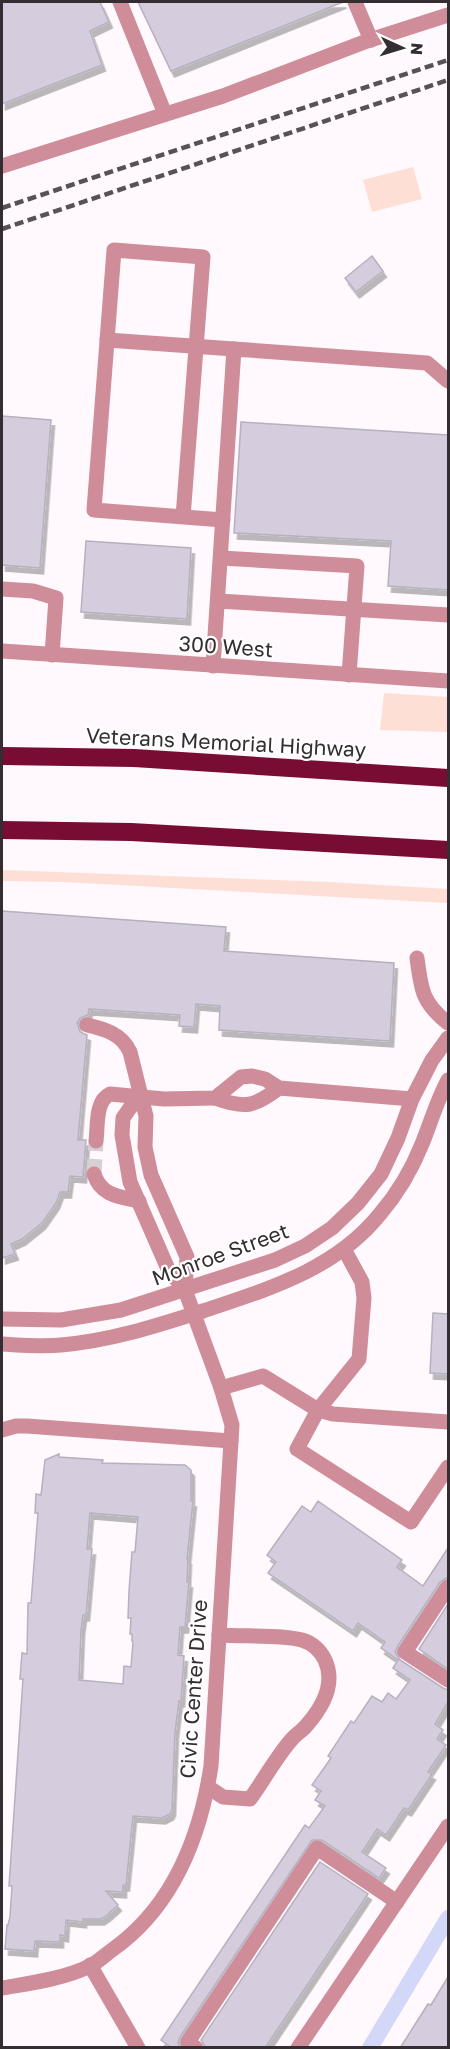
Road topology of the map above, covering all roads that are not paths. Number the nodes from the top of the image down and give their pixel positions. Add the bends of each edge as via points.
1 (120, 2) edge
2 (355, 2) edge
3 (448, 15) edge
4 (371, 40) junction
5 (165, 114) junction
6 (2, 166) edge
7 (107, 339) junction
8 (196, 346) junction
9 (234, 349) junction
10 (448, 381) edge
11 (183, 517) junction
12 (223, 520) junction
13 (221, 558) junction
14 (2, 589) edge
15 (218, 602) junction
16 (355, 609) junction
17 (448, 615) edge
18 (2, 651) edge
19 (52, 655) junction
20 (213, 666) junction
21 (349, 675) junction
22 (448, 681) edge
23 (2, 756) edge
24 (448, 778) edge
25 (2, 830) edge
26 (448, 850) edge
27 (417, 958) dead end
28 (448, 1023) edge
29 (87, 1025) dead end
30 (448, 1038) edge
31 (448, 1080) edge
32 (279, 1088) junction
33 (139, 1095) junction
34 (215, 1098) junction
35 (412, 1099) junction
36 (96, 1141) tunnel mouth
37 (94, 1174) tunnel mouth
38 (157, 1189) junction
39 (138, 1199) junction
40 (344, 1249) junction
41 (185, 1290) junction
42 (194, 1314) junction
43 (2, 1319) edge
44 (2, 1344) edge
45 (221, 1388) junction
46 (318, 1410) junction
47 (448, 1422) edge
48 (2, 1430) edge
49 (231, 1441) junction
50 (448, 1467) edge
51 (448, 1587) edge
52 (219, 1635) junction
53 (448, 1680) edge
54 (208, 1787) junction
55 (448, 1826) edge
56 (397, 1902) junction
57 (90, 1965) junction
58 (2, 1988) edge
59 (138, 2048) edge
60 (196, 2048) edge
61 (298, 2048) edge

1 - 5 street
2 - 4 street
3 - 4 street
4 - 5 street
5 - 6 street
7 - 8 street
7 - 8 street via 114,250 202,256
7 - 11 street via 94,510
8 - 9 street
8 - 11 street
9 - 10 street via 427,363
9 - 12 street
11 - 12 street
12 - 13 street
13 - 15 street
13 - 16 street via 357,566
14 - 19 street via 33,591 56,598
15 - 16 street
15 - 20 street
16 - 17 street
16 - 21 street
18 - 19 street, 300 West
19 - 20 street, 300 West
20 - 21 street, 300 West
21 - 22 street, 300 West
23 - 24 highway, Veterans Memorial Highway via 134,758
25 - 26 highway via 131,832
27 - 28 street via 421,990 435,1013
29 - 33 street via 106,1029 126,1044
30 - 35 street, Monroe Street
31 - 40 street via 410,1171 363,1233
32 - 34 street via 253,1105 234,1105
32 - 34 street via 266,1079 240,1077
32 - 35 street
33 - 34 street via 164,1099
33 - 36 street via 104,1097
33 - 38 street via 146,1116 145,1147
33 - 39 street via 123,1118 122,1135 128,1174
35 - 41 street, Monroe Street via 381,1174 332,1228 275,1260
37 - 39 street via 110,1195
38 - 39 street
38 - 41 street via 187,1257
39 - 41 street via 168,1269
40 - 42 street via 300,1276
40 - 46 street via 363,1282 359,1359
41 - 42 street, Civic Center Drive
41 - 43 street, Monroe Street via 92,1316
42 - 44 street via 97,1341
42 - 45 street, Civic Center Drive
45 - 46 street via 263,1376
45 - 49 street, Civic Center Drive via 232,1425
46 - 47 street
46 - 50 street via 297,1449 411,1522
48 - 49 street via 27,1426
49 - 52 street, Civic Center Drive
51 - 53 street via 405,1652
52 - 54 street, Civic Center Drive
52 - 54 street via 305,1641 323,1655 330,1678 324,1700 250,1799 224,1797
54 - 57 street, Civic Center Drive via 192,1844 163,1901 129,1938
55 - 56 street
56 - 60 street via 317,1848 188,2042
56 - 61 street
57 - 58 street, Civic Center Drive via 50,1979
57 - 59 street

